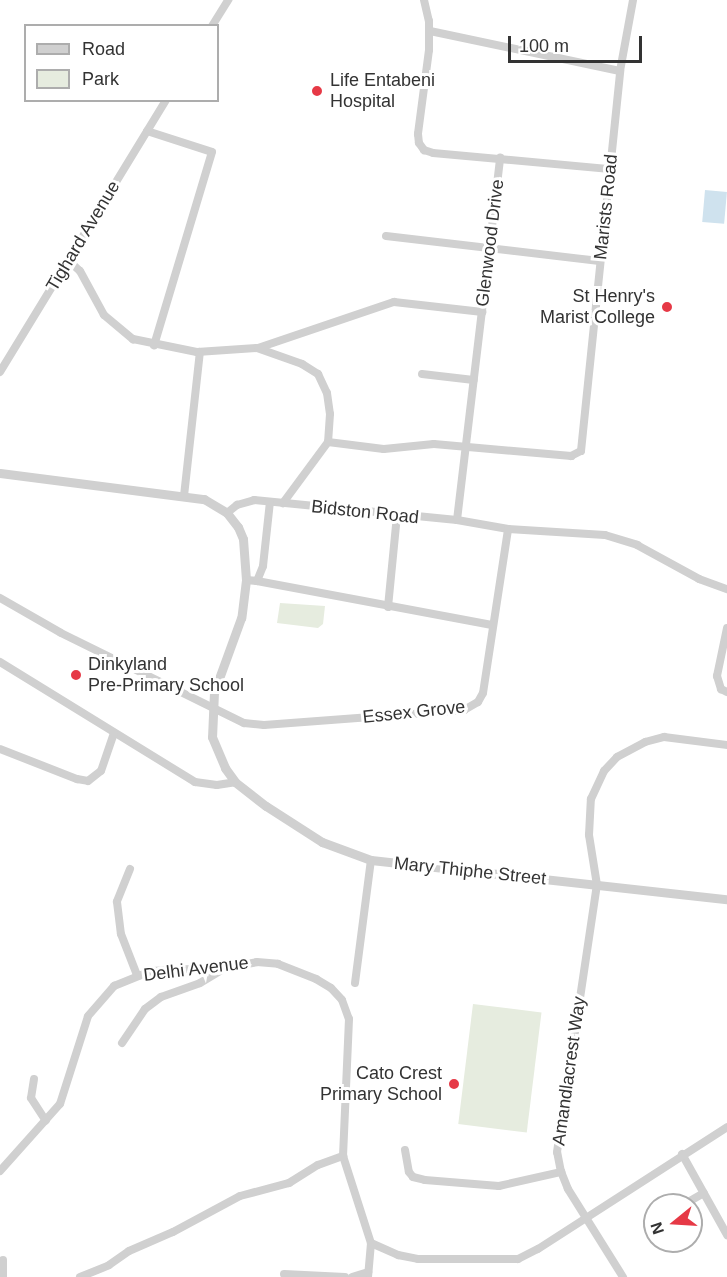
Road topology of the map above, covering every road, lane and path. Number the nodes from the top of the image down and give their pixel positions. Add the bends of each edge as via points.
1 (228, 0) edge
2 (424, 0) edge
3 (633, 0) edge
4 (213, 24) edge
5 (430, 31) junction
6 (621, 71) junction
7 (165, 102) edge
8 (147, 130) junction
9 (500, 158) junction
10 (610, 169) junction
11 (386, 236) dead end
12 (490, 249) junction
13 (68, 260) junction
14 (600, 261) junction
15 (482, 312) junction
16 (154, 345) junction
17 (257, 348) junction
18 (200, 352) junction
19 (0, 372) edge
20 (422, 374) dead end
21 (474, 381) junction
22 (328, 442) junction
23 (466, 446) junction
24 (0, 473) edge
25 (184, 496) junction
26 (270, 502) junction
27 (283, 503) junction
28 (227, 513) junction
29 (397, 515) junction
30 (457, 520) junction
31 (508, 529) junction
32 (246, 580) junction
33 (257, 581) junction
34 (727, 589) edge
35 (0, 598) edge
36 (388, 607) junction
37 (492, 625) junction
38 (727, 628) edge
39 (0, 662) edge
40 (727, 693) edge
41 (212, 708) junction
42 (114, 733) junction
43 (727, 745) edge
44 (0, 749) edge
45 (235, 782) junction
46 (371, 860) junction
47 (130, 869) dead end
48 (597, 885) junction
49 (727, 899) edge
50 (227, 967) junction
51 (137, 975) junction
52 (356, 983) dead end
53 (122, 1043) dead end
54 (34, 1079) dead end
55 (46, 1121) junction
56 (727, 1127) edge
57 (405, 1150) dead end
58 (682, 1154) junction
59 (343, 1156) junction
60 (0, 1171) edge
61 (561, 1172) junction
62 (704, 1193) joint
63 (586, 1217) junction
64 (727, 1234) edge
65 (371, 1243) junction
66 (3, 1260) dead end
67 (105, 1266) junction
68 (284, 1274) dead end
69 (368, 1274) edge
70 (3, 1277) edge
71 (80, 1277) edge
72 (104, 1277) edge
73 (345, 1277) edge
74 (352, 1277) edge
75 (623, 1277) edge

1 - 4 street
2 - 5 street, Glenwood Drive
3 - 6 street, Marists Road
5 - 6 street
5 - 9 street, Glenwood Drive via 419,143 433,153
6 - 10 street, Marists Road
7 - 8 street, Tighard Avenue
8 - 13 street, Tighard Avenue
8 - 16 street via 212,152
9 - 10 street
9 - 12 street, Glenwood Drive
10 - 14 street, Marists Road
11 - 12 street
12 - 14 street
12 - 15 street, Glenwood Drive
13 - 16 street via 80,271 110,321 133,339
13 - 19 street, Tighard Avenue
14 - 23 street, Marists Road via 581,451 571,456
15 - 17 street via 394,302
15 - 21 street, Glenwood Drive
16 - 18 street
17 - 18 street
17 - 22 street via 318,374 327,393
18 - 25 street
20 - 21 street
21 - 23 street, Glenwood Drive
22 - 23 street via 384,449 434,444
22 - 27 street
23 - 30 street, Glenwood Drive
24 - 25 street
25 - 28 street via 214,503
26 - 27 street, Bidston Road
26 - 28 street, Bidston Road via 247,501
26 - 33 street via 263,566
27 - 29 street, Bidston Road
28 - 32 street via 243,539
29 - 30 street, Bidston Road
29 - 36 street
30 - 31 street, Bidston Road
31 - 34 street, Bidston Road via 605,535 637,545 699,579
31 - 37 street, Essex Grove
32 - 33 street
32 - 41 street via 241,618 214,692
33 - 36 street
35 - 41 street, Essex Grove
36 - 37 street
37 - 41 street, Essex Grove via 482,697 464,710 264,725 243,723
38 - 40 street via 717,676 721,689
39 - 42 street
41 - 45 street via 212,737
42 - 44 street via 101,771 88,781
42 - 45 street via 195,782
43 - 48 street, Amandlacrest Way via 664,737 631,749 611,764 596,785 588,815
45 - 46 street, Mary Thiphe Street via 322,842
46 - 48 street, Mary Thiphe Street
46 - 52 street
47 - 51 street via 117,902 121,934
48 - 49 street, Mary Thiphe Street
48 - 61 street, Amandlacrest Way via 560,1123 557,1152
50 - 51 street, Delhi Avenue via 178,968
50 - 53 street via 200,984 161,997 146,1009
50 - 59 street, Delhi Avenue via 257,962 279,964 331,988 345,1006 350,1033
51 - 55 street, Delhi Avenue via 114,986 88,1016 67,1089
54 - 55 street via 31,1098
55 - 60 street, Delhi Avenue
56 - 58 street
57 - 61 street via 409,1172 419,1179 499,1186
58 - 62 street
58 - 63 street
59 - 65 street
59 - 67 street via 318,1165 289,1184 240,1196
61 - 63 street, Amandlacrest Way
62 - 64 street
63 - 65 street via 528,1255 507,1261 418,1259
63 - 75 street, Amandlacrest Way
65 - 69 street
66 - 70 street
67 - 71 street
67 - 72 street
68 - 73 street
69 - 74 street

